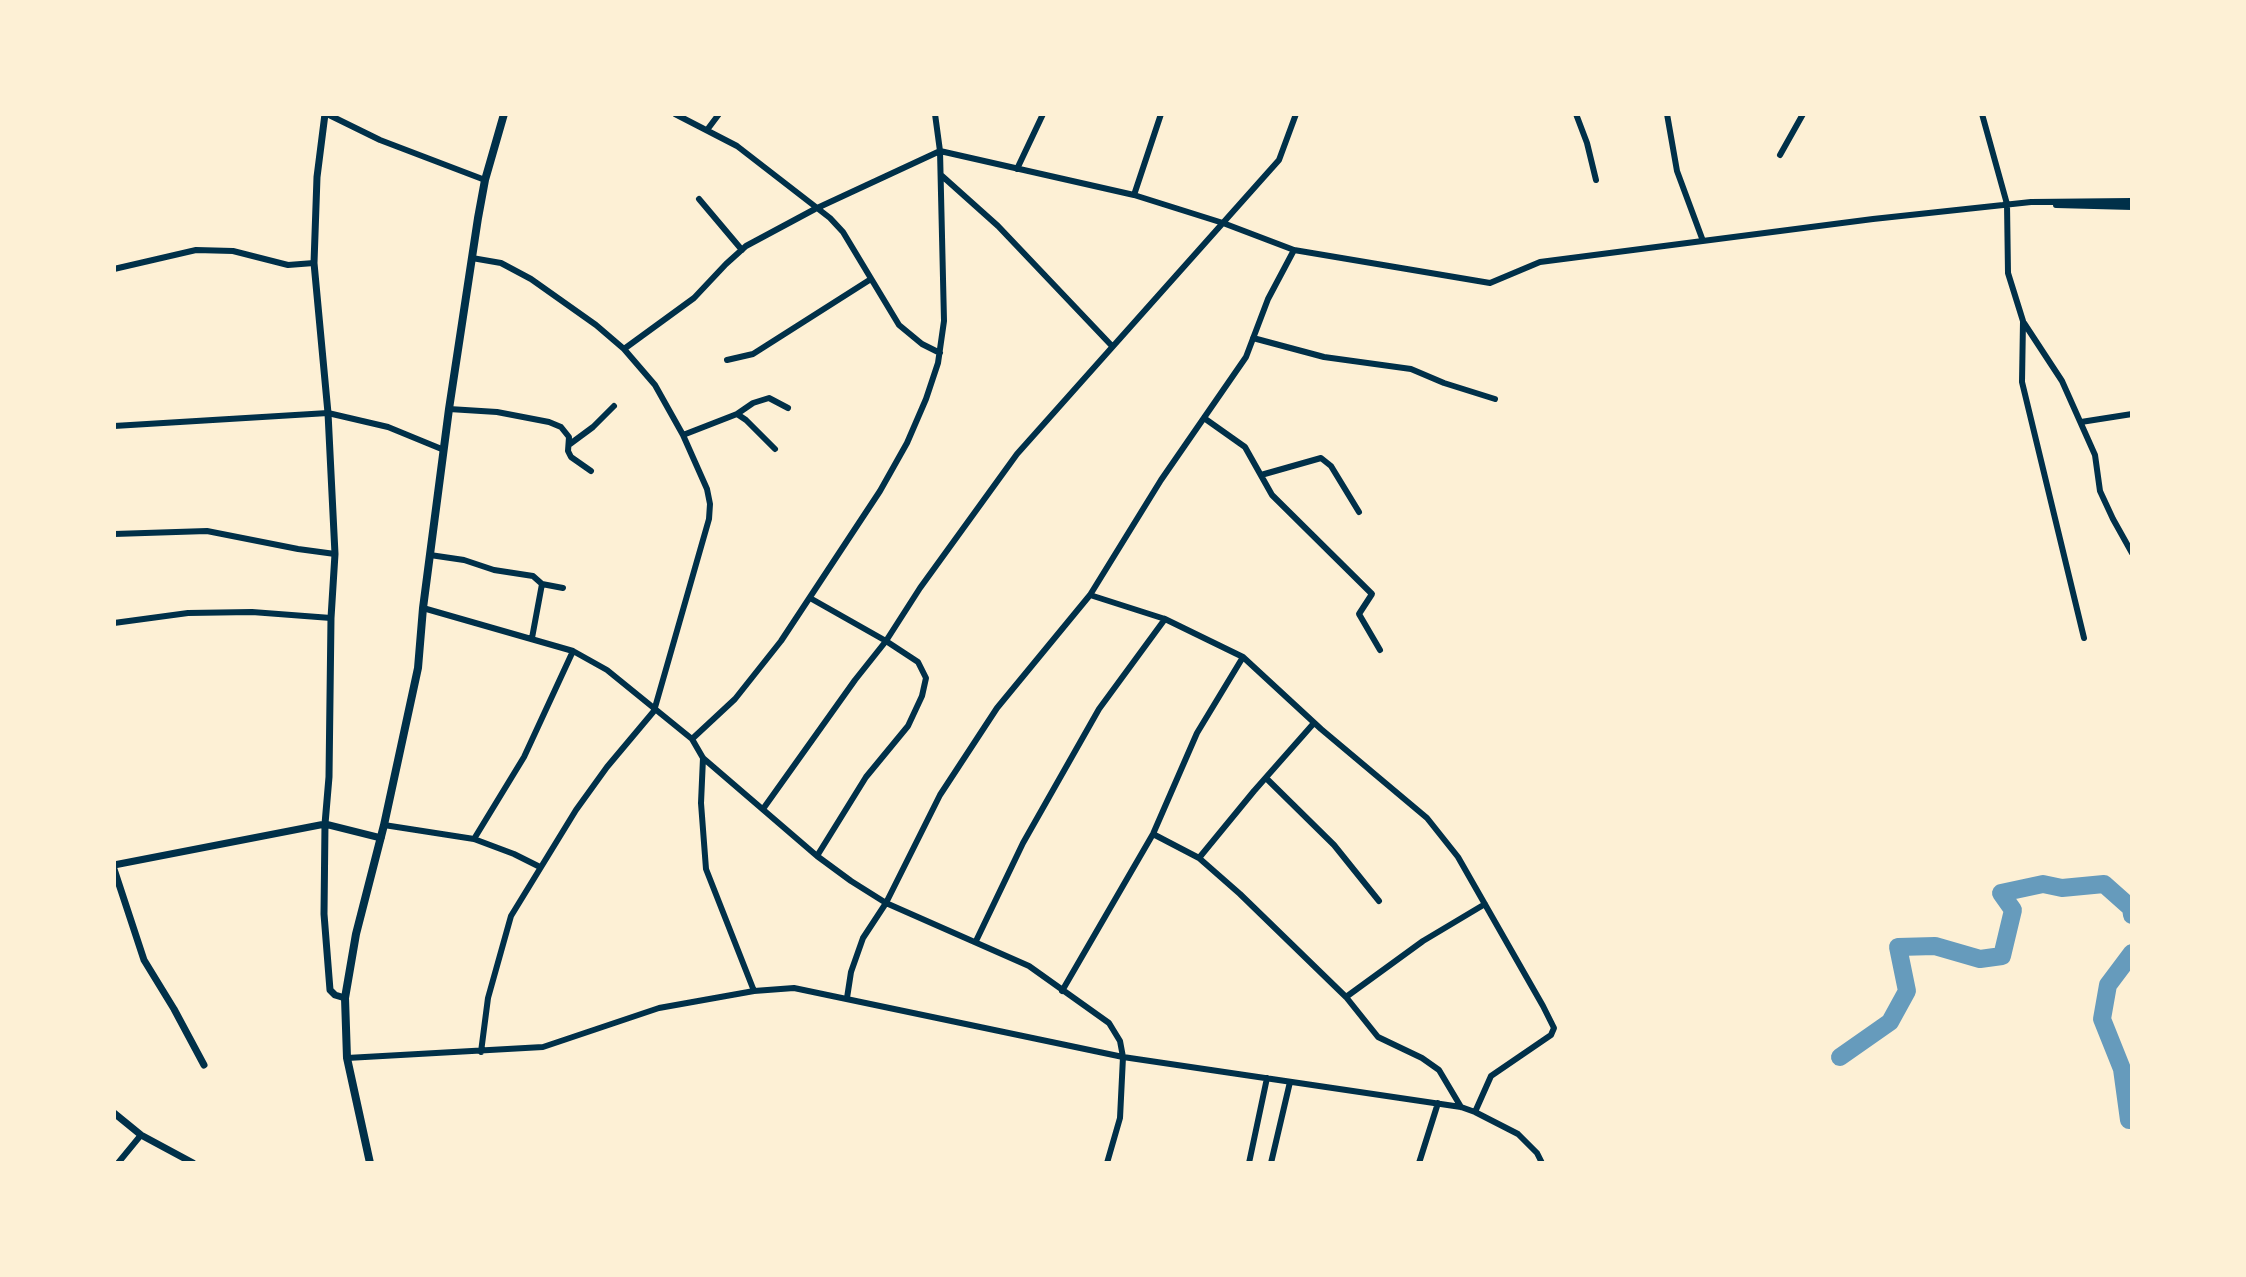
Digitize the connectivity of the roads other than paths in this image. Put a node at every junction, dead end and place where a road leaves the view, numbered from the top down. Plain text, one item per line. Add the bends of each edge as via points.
1 (326, 114) edge
2 (504, 114) edge
3 (675, 114) edge
4 (719, 114) edge
5 (935, 114) edge
6 (1043, 114) edge
7 (1161, 114) edge
8 (1296, 114) edge
9 (1576, 114) edge
10 (1667, 114) edge
11 (1803, 114) edge
12 (1982, 114) edge
13 (1988, 114) edge
14 (1984, 124) junction
15 (707, 130) junction
16 (940, 151) junction
17 (1780, 155) dead end
18 (1017, 169) junction
19 (941, 175) junction
20 (485, 180) junction
21 (1596, 180) dead end
22 (1134, 195) junction
23 (699, 199) dead end
24 (2132, 201) edge
25 (2007, 204) junction
26 (2132, 207) edge
27 (815, 208) junction
28 (1223, 223) junction
29 (1702, 241) junction
30 (742, 250) junction
31 (1294, 250) junction
32 (472, 258) junction
33 (314, 263) junction
34 (114, 269) edge
35 (871, 279) junction
36 (2023, 321) junction
37 (1253, 338) junction
38 (1112, 346) junction
39 (624, 349) junction
40 (939, 353) junction
41 (727, 360) dead end
42 (1495, 399) dead end
43 (614, 406) dead end
44 (788, 408) dead end
45 (449, 410) junction
46 (328, 412) junction
47 (737, 414) junction
48 (2132, 414) edge
49 (1204, 418) junction
50 (2081, 422) junction
51 (114, 426) edge
52 (683, 435) junction
53 (570, 444) junction
54 (775, 449) dead end
55 (444, 450) junction
56 (591, 471) dead end
57 (1261, 475) junction
58 (1359, 512) dead end
59 (114, 534) edge
60 (2132, 553) edge
61 (335, 554) junction
62 (430, 555) junction
63 (542, 584) junction
64 (563, 588) dead end
65 (1090, 595) junction
66 (810, 598) junction
67 (423, 608) junction
68 (331, 618) junction
69 (1165, 619) junction
70 (114, 623) edge
71 (532, 638) junction
72 (2084, 638) dead end
73 (886, 641) junction
74 (1380, 650) dead end
75 (573, 651) junction
76 (1243, 657) junction
77 (654, 711) junction
78 (1314, 723) junction
79 (692, 740) junction
80 (703, 758) junction
81 (1266, 778) junction
82 (763, 809) junction
83 (325, 824) junction
84 (384, 825) junction
85 (1153, 834) junction
86 (381, 838) junction
87 (474, 839) junction
88 (818, 856) junction
89 (1199, 858) junction
90 (114, 867) edge
91 (540, 867) junction
92 (1379, 901) dead end
93 (886, 903) junction
94 (1485, 904) junction
95 (976, 941) junction
96 (754, 991) junction
97 (1062, 991) junction
98 (1346, 997) junction
99 (345, 998) junction
100 (847, 998) junction
101 (481, 1052) junction
102 (1123, 1057) junction
103 (347, 1058) junction
104 (204, 1065) dead end
105 (1267, 1078) junction
106 (1290, 1082) junction
107 (1438, 1103) junction
108 (1461, 1107) junction
109 (1475, 1112) junction
110 (114, 1113) edge
111 (141, 1135) junction
112 (118, 1163) edge
113 (193, 1163) edge
114 (370, 1163) edge
115 (1107, 1163) edge
116 (1249, 1163) edge
117 (1271, 1163) edge
118 (1419, 1163) edge
119 (1542, 1163) edge

1 - 20 street via 380,140
1 - 33 street via 317,177
2 - 20 main road
3 - 15 street
4 - 15 street
5 - 16 street
6 - 18 street
7 - 22 street
8 - 28 street via 1279,160
9 - 21 street
10 - 29 street via 1677,171
11 - 17 street
12 - 14 street
13 - 14 street
14 - 25 street
15 - 27 street via 737,146
16 - 18 street
16 - 19 street
16 - 27 street
18 - 22 street
19 - 38 street via 998,226
19 - 40 street via 944,321
20 - 32 main road
22 - 28 street
23 - 30 street
24 - 25 street
25 - 26 street
25 - 29 street
25 - 36 street via 2008,273
27 - 30 street
27 - 35 street via 843,231
28 - 31 street
28 - 38 street
29 - 31 street via 1540,262 1490,283
30 - 39 street via 694,298
31 - 37 street
32 - 39 street via 501,263 531,279
32 - 45 main road
33 - 34 street via 288,265 233,251 195,250
33 - 46 street
35 - 40 street via 899,325
35 - 41 street via 753,354
36 - 50 street via 2062,381
36 - 72 street via 2022,382
37 - 42 street via 1324,357 1411,369
37 - 49 street via 1246,357
38 - 73 street via 1017,454
39 - 52 street via 655,385
40 - 66 street via 926,399 907,443
43 - 53 street
44 - 47 street via 769,398
45 - 53 street via 497,412 549,422 561,427
45 - 55 main road
46 - 51 street
46 - 55 street via 388,428
46 - 61 street
47 - 52 street
47 - 54 street
48 - 50 street
49 - 57 street via 1245,447
49 - 65 street
50 - 60 street via 2095,455 2100,491
52 - 77 street via 707,489 709,519
53 - 56 street via 571,457
55 - 62 main road
57 - 58 street via 1321,458 1331,466
57 - 74 street via 1272,495 1372,594 1359,614
59 - 61 street via 207,531
61 - 68 street
62 - 63 street via 533,576
62 - 67 main road
63 - 64 street
63 - 71 street
65 - 69 street
65 - 93 street via 997,708 940,795
66 - 73 street
66 - 79 street via 735,699
67 - 71 street
67 - 84 main road via 418,668
68 - 70 street via 200,613
68 - 83 street
69 - 76 street
69 - 95 street via 1100,709 1023,843
71 - 75 street
73 - 82 street
73 - 88 street via 918,662 926,678 922,696 908,726 866,777
75 - 77 street via 607,670
75 - 87 street via 524,757
76 - 78 street
76 - 85 street via 1197,733
77 - 79 street
77 - 91 street via 607,767
78 - 81 street
78 - 94 street via 1428,818 1458,857
79 - 80 street
80 - 82 street
80 - 96 street via 701,803 706,869
81 - 89 street
81 - 92 street via 1334,845
82 - 88 street
83 - 86 street
83 - 90 street
83 - 99 street via 324,914 330,990
84 - 86 main road
84 - 87 street
85 - 89 street
85 - 97 street
86 - 99 main road via 356,934
87 - 91 street
88 - 93 street
89 - 98 street
90 - 104 street via 144,960
91 - 101 street via 506,928 488,998
93 - 95 street
93 - 100 street via 863,938
94 - 98 street via 1423,941
94 - 109 street via 1554,1028 1551,1035 1491,1076
95 - 97 street via 1029,966
96 - 100 street via 794,988
96 - 101 street via 659,1008 543,1047
97 - 102 street via 1108,1023 1120,1041
98 - 108 street via 1378,1037 1439,1070
99 - 103 main road
100 - 102 street
101 - 103 street
102 - 105 street
102 - 115 street via 1120,1118
103 - 114 main road
105 - 106 street
105 - 116 street
106 - 107 street
106 - 117 street
107 - 108 street
107 - 118 street
108 - 109 street
109 - 119 street via 1518,1134
110 - 111 street
111 - 112 street
111 - 113 street

